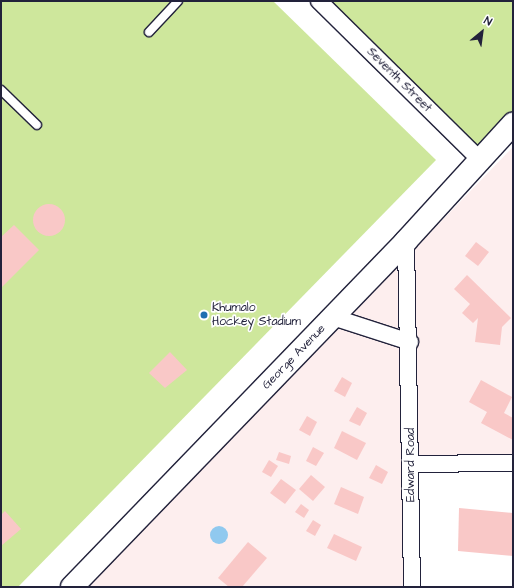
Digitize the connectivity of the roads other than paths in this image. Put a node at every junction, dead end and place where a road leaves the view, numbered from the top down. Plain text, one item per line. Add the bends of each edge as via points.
1 (178, 1) edge
2 (319, 1) edge
3 (149, 32) dead end
4 (1, 90) edge
5 (513, 124) edge
6 (37, 125) dead end
7 (479, 159) junction
8 (406, 241) junction
9 (333, 316) junction
10 (410, 342) junction
11 (513, 463) edge
12 (410, 464) junction
13 (72, 587) edge
14 (412, 587) edge

1 - 3 lane
2 - 7 street, Seventh Street
4 - 6 lane
5 - 7 main road, George Avenue
7 - 8 main road, George Avenue
8 - 9 main road, George Avenue
8 - 10 street, Edward Road
9 - 10 street
9 - 13 main road, George Avenue
10 - 12 street, Edward Road
11 - 12 street
12 - 14 street, Edward Road

